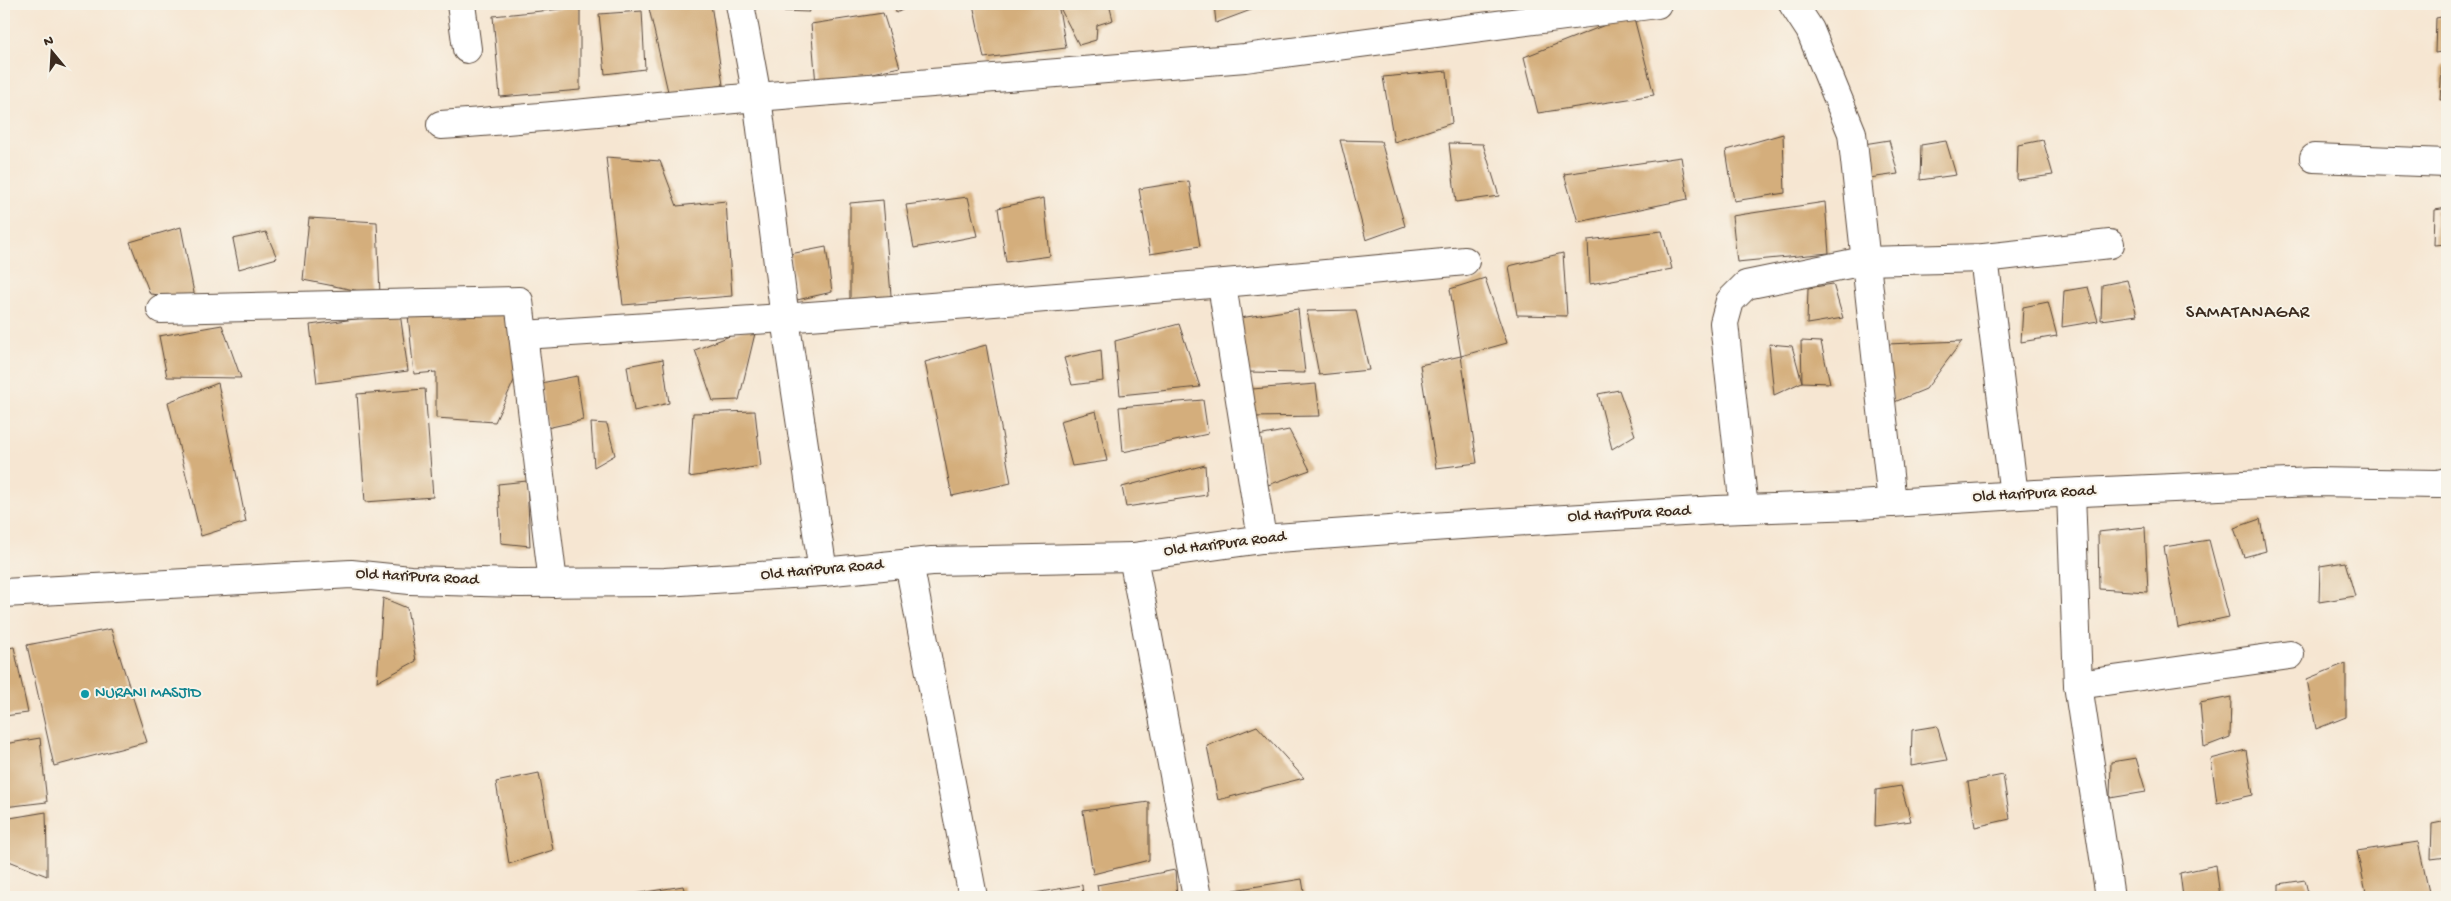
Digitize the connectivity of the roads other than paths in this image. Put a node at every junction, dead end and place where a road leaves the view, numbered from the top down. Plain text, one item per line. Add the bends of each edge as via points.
1 (461, 4) edge
2 (740, 4) edge
3 (1657, 4) edge
4 (1793, 4) edge
5 (467, 49) dead end
6 (757, 97) junction
7 (441, 125) dead end
8 (2314, 158) dead end
9 (2447, 163) edge
10 (2110, 244) dead end
11 (1984, 258) junction
12 (1465, 261) dead end
13 (1864, 261) junction
14 (1222, 285) junction
15 (161, 309) dead end
16 (786, 319) junction
17 (523, 335) junction
18 (2447, 482) edge
19 (2070, 492) junction
20 (2014, 496) junction
21 (1892, 503) junction
22 (1744, 509) junction
23 (1262, 539) junction
24 (1133, 556) junction
25 (909, 563) junction
26 (823, 572) junction
27 (553, 583) junction
28 (4, 593) edge
29 (2290, 655) dead end
30 (2078, 685) junction
31 (973, 897) edge
32 (1197, 897) edge
33 (2110, 897) edge

1 - 5 street
2 - 6 street
3 - 6 street via 1245,58
4 - 13 street via 1810,30 1852,133
6 - 7 street
6 - 16 street
8 - 9 street
10 - 11 street
11 - 13 street
11 - 20 street
12 - 14 street
13 - 21 street
13 - 22 street via 1746,285 1730,301 1724,323
14 - 16 street
14 - 23 street
15 - 17 street via 519,301
16 - 17 street
16 - 26 street
17 - 27 street
18 - 19 street, Old HariPura Road via 2312,482
19 - 20 street, Old HariPura Road
19 - 30 street
20 - 21 street, Old HariPura Road
21 - 22 street, Old HariPura Road
22 - 23 street, Old HariPura Road via 1461,524
23 - 24 street, Old HariPura Road
24 - 25 street, Old HariPura Road
24 - 32 street
25 - 26 street, Old HariPura Road
25 - 31 street
26 - 27 street, Old HariPura Road via 665,582
27 - 28 street, Old HariPura Road via 410,580 351,574
29 - 30 street
30 - 33 street

